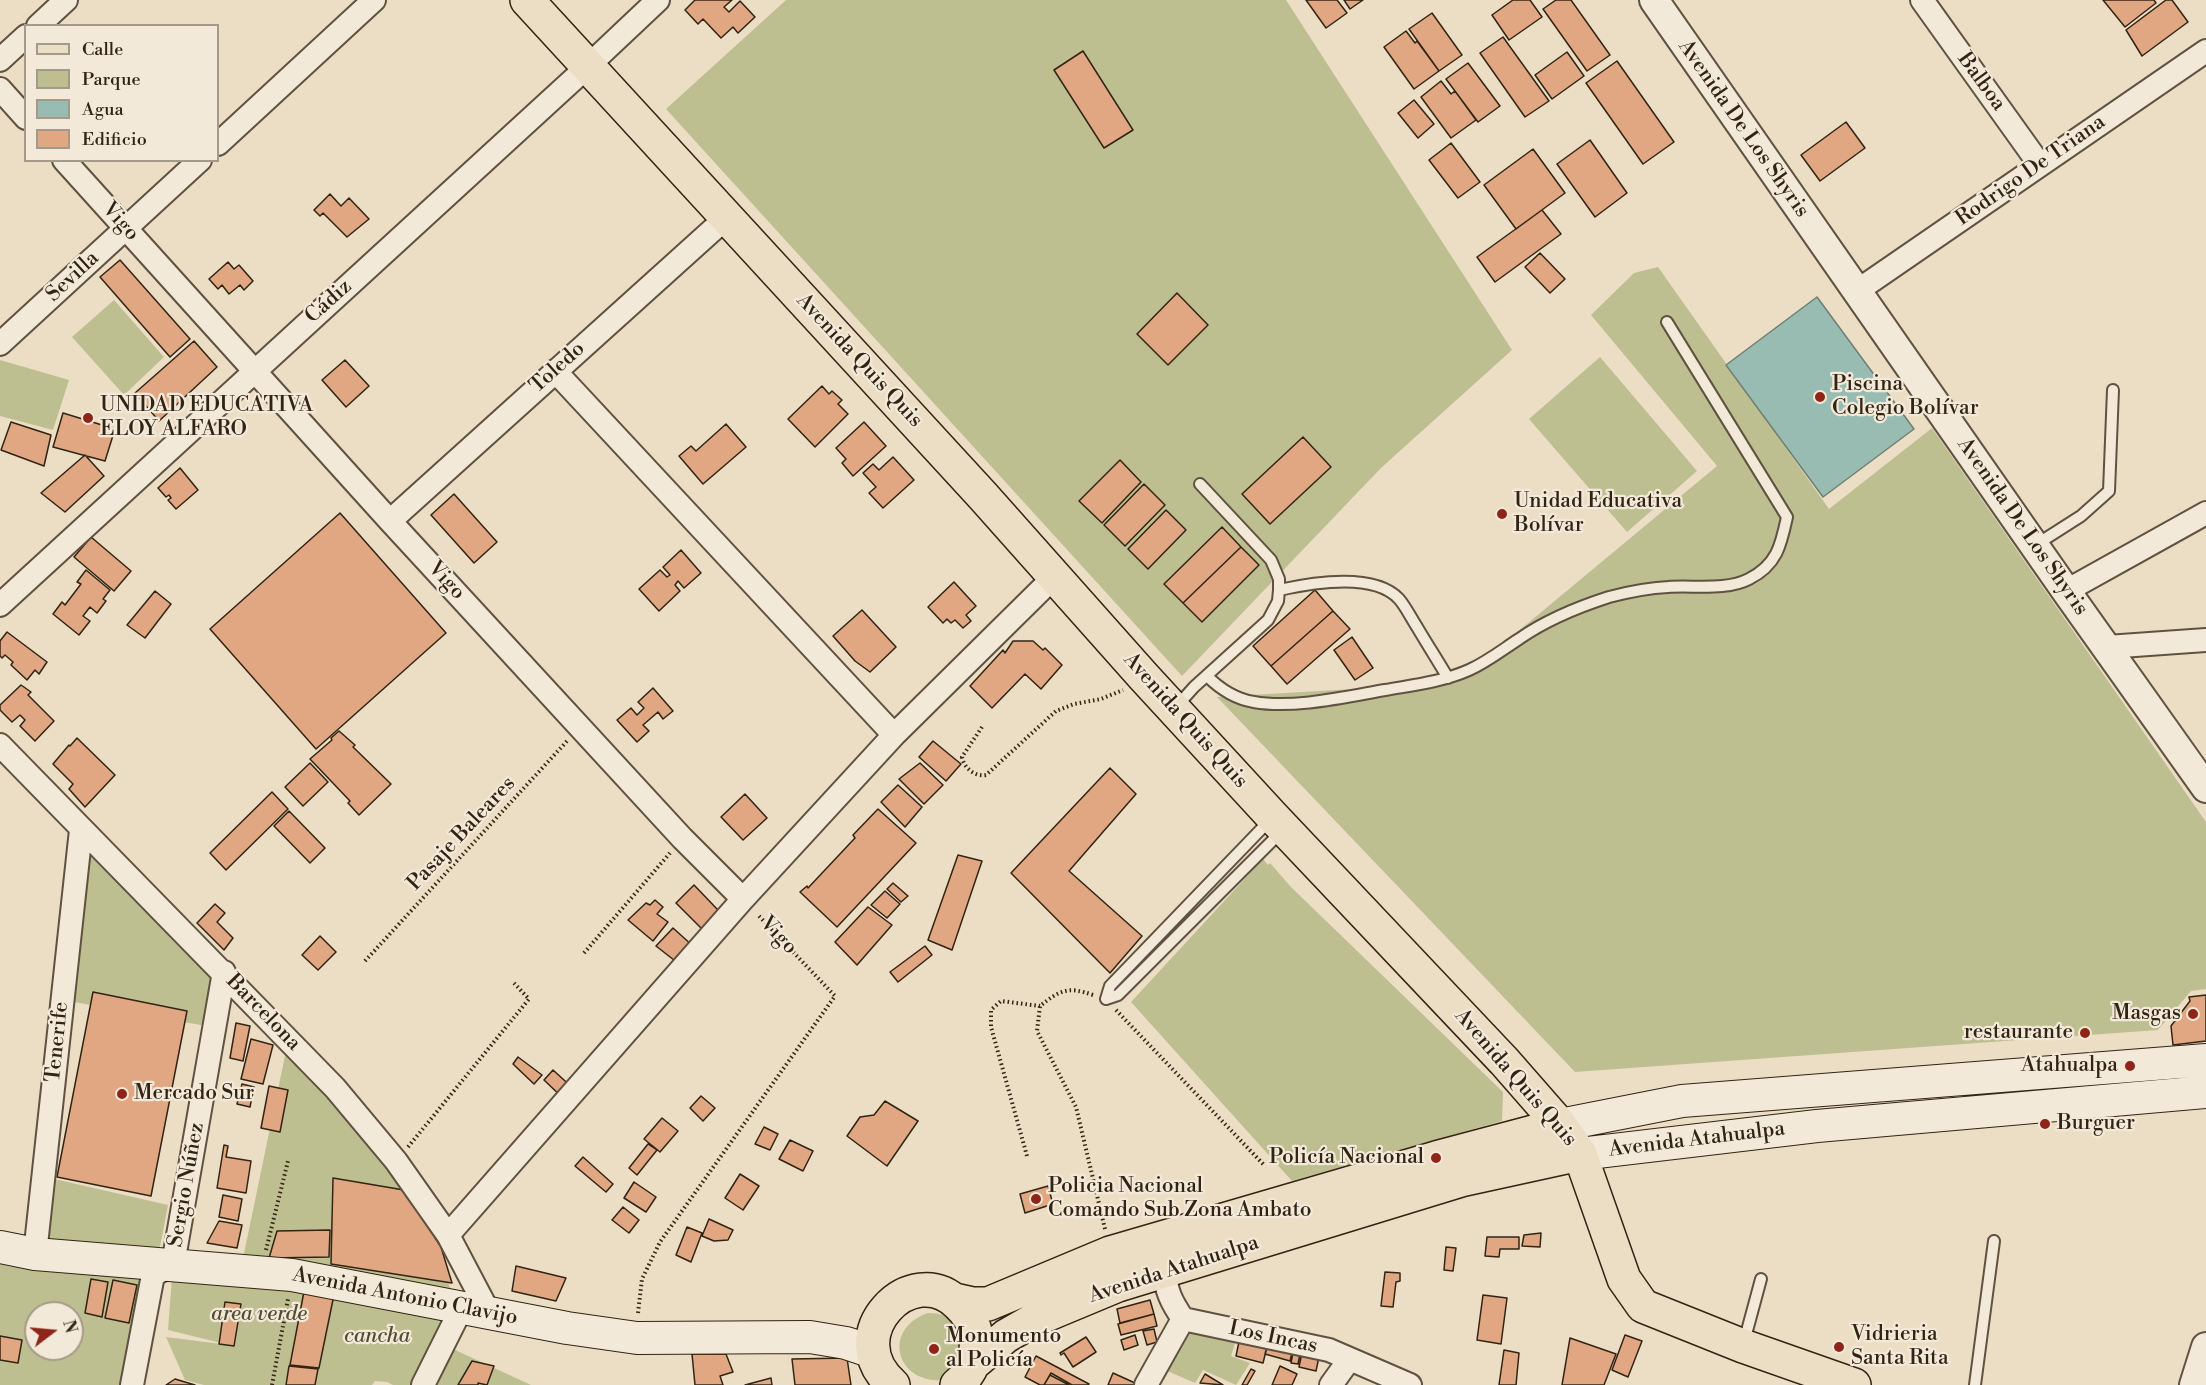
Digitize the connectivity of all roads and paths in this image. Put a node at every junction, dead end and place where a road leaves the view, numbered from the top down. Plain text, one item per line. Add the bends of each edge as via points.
1 (66, 0) edge
2 (374, 0) edge
3 (527, 0) edge
4 (658, 0) edge
5 (1654, 0) edge
6 (1922, 0) edge
7 (40, 24) edge
8 (24, 38) edge
9 (2206, 51) edge
10 (0, 60) edge
11 (587, 68) junction
12 (0, 89) edge
13 (24, 116) edge
14 (219, 143) edge
15 (66, 162) edge
16 (198, 162) edge
17 (2040, 165) junction
18 (727, 216) junction
19 (126, 228) junction
20 (1857, 291) junction
21 (1667, 322) dead end
22 (0, 344) edge
23 (254, 370) junction
24 (555, 371) junction
25 (2113, 390) dead end
26 (1200, 484) dead end
27 (2206, 513) edge
28 (390, 521) junction
29 (2034, 546) junction
30 (1055, 576) junction
31 (1279, 590) junction
32 (2066, 591) junction
33 (0, 605) edge
34 (2206, 639) edge
35 (2107, 647) junction
36 (1207, 676) junction
37 (1144, 677) junction
38 (1448, 678) junction
39 (1174, 710) junction
40 (982, 726) dead end
41 (580, 727) junction
42 (894, 735) junction
43 (0, 745) edge
44 (2206, 788) edge
45 (1278, 823) junction
46 (81, 830) junction
47 (682, 838) junction
48 (743, 899) junction
49 (584, 953) dead end
50 (365, 961) dead end
51 (224, 972) junction
52 (512, 981) dead end
53 (1106, 999) junction
54 (1040, 1006) junction
55 (2206, 1060) edge
56 (2206, 1092) edge
57 (1560, 1125) junction
58 (1580, 1154) junction
59 (1027, 1156) dead end
60 (288, 1161) dead end
61 (396, 1161) junction
62 (1265, 1166) dead end
63 (448, 1235) junction
64 (1994, 1240) dead end
65 (0, 1247) edge
66 (1110, 1253) junction
67 (35, 1254) junction
68 (173, 1264) junction
69 (1165, 1270) junction
70 (260, 1271) junction
71 (292, 1275) junction
72 (1761, 1279) dead end
73 (955, 1300) junction
74 (475, 1309) junction
75 (879, 1317) junction
76 (1184, 1319) junction
77 (810, 1337) junction
78 (637, 1338) junction
79 (1743, 1346) junction
80 (2206, 1347) edge
81 (1349, 1360) junction
82 (877, 1373) edge
83 (971, 1376) edge
84 (132, 1385) edge
85 (272, 1385) edge
86 (423, 1385) edge
87 (1146, 1385) edge
88 (1332, 1385) edge
89 (1410, 1385) edge
90 (1854, 1385) edge
91 (1975, 1385) edge
92 (2194, 1385) edge

1 - 7 street
2 - 14 street
3 - 11 main road, Avenida Quis Quis
4 - 11 street, Cádiz
5 - 20 street, Avenida De Los Shyris
6 - 17 street, Balboa
8 - 10 street
9 - 17 street, Rodrigo De Triana
11 - 18 main road, Avenida Quis Quis
11 - 23 street, Cádiz
12 - 13 street
15 - 19 street, Vigo
16 - 19 street, Sevilla
17 - 20 street, Rodrigo De Triana
18 - 24 street, Toledo
18 - 30 main road, Avenida Quis Quis
19 - 22 street, Sevilla
19 - 23 street, Vigo
20 - 29 street, Avenida De Los Shyris
21 - 38 lane via 1787,517 1780,550 1759,573 1735,585 1656,588 1584,606 1540,626 1484,663
23 - 28 street, Vigo
23 - 33 street, Cádiz
24 - 28 street, Toledo
24 - 42 street
25 - 29 lane via 2109,491 2080,516
26 - 31 lane via 1271,560
27 - 32 street
28 - 41 street, Vigo
29 - 32 street, Avenida De Los Shyris
30 - 37 main road, Avenida Quis Quis
30 - 42 street
31 - 36 lane via 1268,620
31 - 38 lane via 1312,582 1342,581 1391,592
32 - 35 street, Avenida De Los Shyris
34 - 35 street
35 - 44 street, Avenida De Los Shyris
36 - 38 lane via 1231,694 1268,703 1316,702
36 - 39 lane
37 - 39 main road, Avenida Quis Quis
37 - 40 path via 1101,699 1056,711 986,775 977,776 965,766 962,757
39 - 45 main road, Avenida Quis Quis
41 - 47 street, Vigo
41 - 50 path, Pasaje Baleares
42 - 48 street
43 - 46 street, Barcelona
45 - 53 lane via 1110,986
45 - 53 lane via 1118,996
45 - 57 main road, Avenida Quis Quis
46 - 51 street, Barcelona
46 - 67 street, Tenerife
47 - 48 street, Vigo
47 - 49 path
48 - 63 street
48 - 78 path, Vigo via 835,996 660,1242 642,1279
51 - 61 street, Barcelona via 335,1088
51 - 68 street, Sergio Núñez
52 - 61 path via 529,999
53 - 54 path via 1076,989 1056,993
53 - 62 path
54 - 59 path via 1001,1001 991,1010 991,1027
54 - 66 path via 1037,1031 1076,1107
55 - 57 main road, Avenida Atahualpa via 1682,1101
56 - 58 main road, Avenida Atahualpa via 1817,1126
57 - 58 main road, Avenida Quis Quis
57 - 66 main road
58 - 69 main road, Avenida Atahualpa via 1461,1180
58 - 79 main road, Avenida Quis Quis via 1624,1279 1643,1306
60 - 70 path
61 - 63 street, Barcelona
63 - 74 street, Barcelona
64 - 91 lane
65 - 67 main road, Avenida Antonio Clavijo
66 - 73 main road via 988,1304
67 - 68 main road, Avenida Antonio Clavijo
68 - 70 main road, Avenida Antonio Clavijo
68 - 84 street, Sergio Núñez via 153,1275
69 - 76 street via 1169,1298
69 - 83 main road, Avenida Atahualpa via 1034,1320 1006,1336
70 - 71 main road, Avenida Antonio Clavijo
71 - 74 main road, Avenida Antonio Clavijo
71 - 85 path
72 - 79 lane
73 - 75 main road via 939,1293 905,1294
73 - 83 main road via 975,1328 977,1346
74 - 78 main road, Avenida Antonio Clavijo
74 - 86 street
75 - 77 main road, Avenida Antonio Clavijo
75 - 82 main road via 873,1333
76 - 81 street, Los Incas via 1329,1350
76 - 87 street
77 - 78 main road, Avenida Antonio Clavijo
77 - 82 main road, Avenida Antonio Clavijo via 846,1343
79 - 90 main road, Avenida Quis Quis
80 - 92 street
81 - 88 street
81 - 89 street, Los Incas

